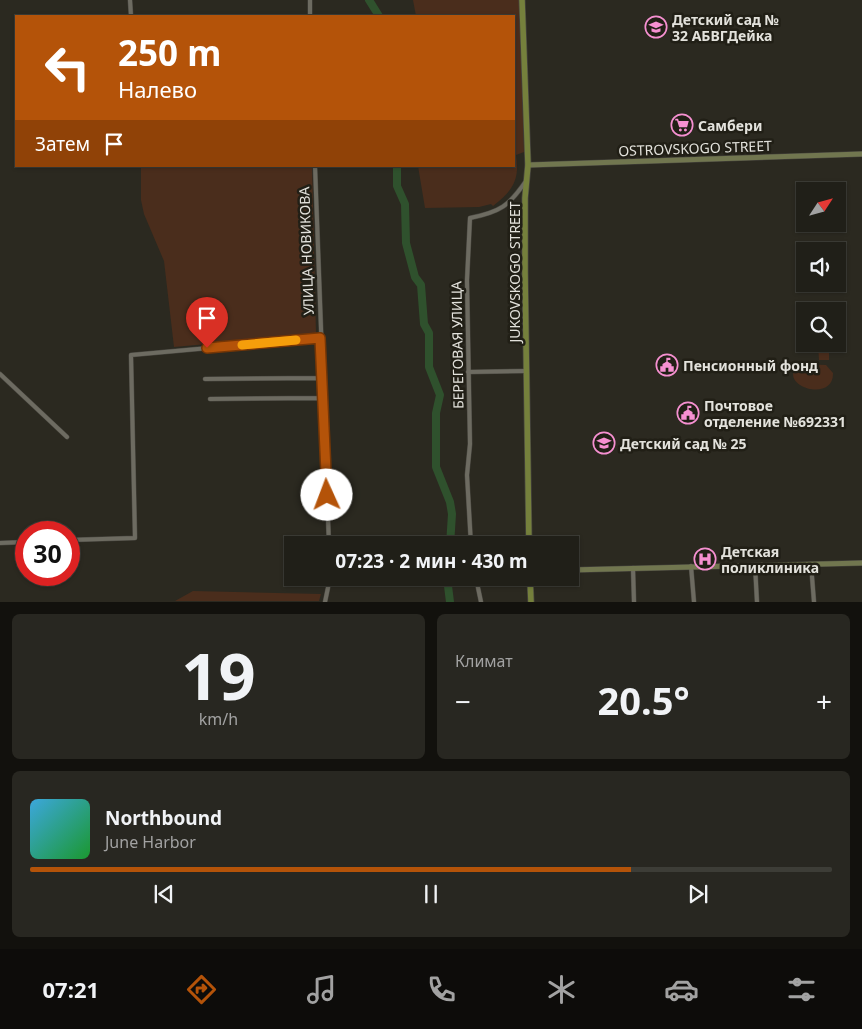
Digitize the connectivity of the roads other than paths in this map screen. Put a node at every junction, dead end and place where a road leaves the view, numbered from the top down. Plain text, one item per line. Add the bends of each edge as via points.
1 (130, 0) edge
2 (310, 0) edge
3 (522, 0) edge
4 (131, 15) edge
5 (310, 15) edge
6 (862, 154) edge
7 (528, 165) junction
8 (315, 167) edge
9 (528, 179) junction
10 (320, 338) junction
11 (527, 371) junction
12 (468, 372) junction
13 (0, 374) edge
14 (322, 378) junction
15 (205, 379) dead end
16 (323, 398) junction
17 (210, 399) dead end
18 (67, 437) dead end
19 (329, 536) edge
20 (470, 536) edge
21 (529, 536) edge
22 (80, 540) edge
23 (15, 542) edge
24 (0, 543) edge
25 (862, 563) edge
26 (812, 564) junction
27 (691, 566) junction
28 (755, 566) junction
29 (633, 568) junction
30 (579, 570) edge
31 (328, 586) edge
32 (478, 586) edge
33 (530, 586) edge
34 (531, 601) edge
35 (325, 602) edge
36 (481, 602) edge
37 (634, 602) edge
38 (694, 602) edge
39 (758, 602) edge
40 (814, 602) edge

1 - 4 street
2 - 5 street
3 - 7 main road, JUKOVSKOGO STREET
6 - 7 main road, OSTROVSKOGO STREET
7 - 9 main road, JUKOVSKOGO STREET
8 - 10 street, УЛИЦА НОВИКОВА
9 - 11 main road, JUKOVSKOGO STREET via 525,198
9 - 12 street, БЕРЕГОВАЯ УЛИЦА via 504,207 470,218 466,280
10 - 14 street, УЛИЦА НОВИКОВА
10 - 22 street via 131,355 135,538
11 - 12 street
11 - 21 main road, JUKOVSKOGO STREET
12 - 20 street, БЕРЕГОВАЯ УЛИЦА via 470,444 467,476
13 - 18 street
14 - 15 street
14 - 16 street, УЛИЦА НОВИКОВА
16 - 17 street
16 - 19 street, УЛИЦА НОВИКОВА
23 - 24 street
25 - 26 main road
26 - 28 main road
26 - 40 street
27 - 28 main road
27 - 29 main road
27 - 38 street
28 - 39 street
29 - 30 main road
29 - 37 street
31 - 35 street
32 - 36 street
33 - 34 main road

